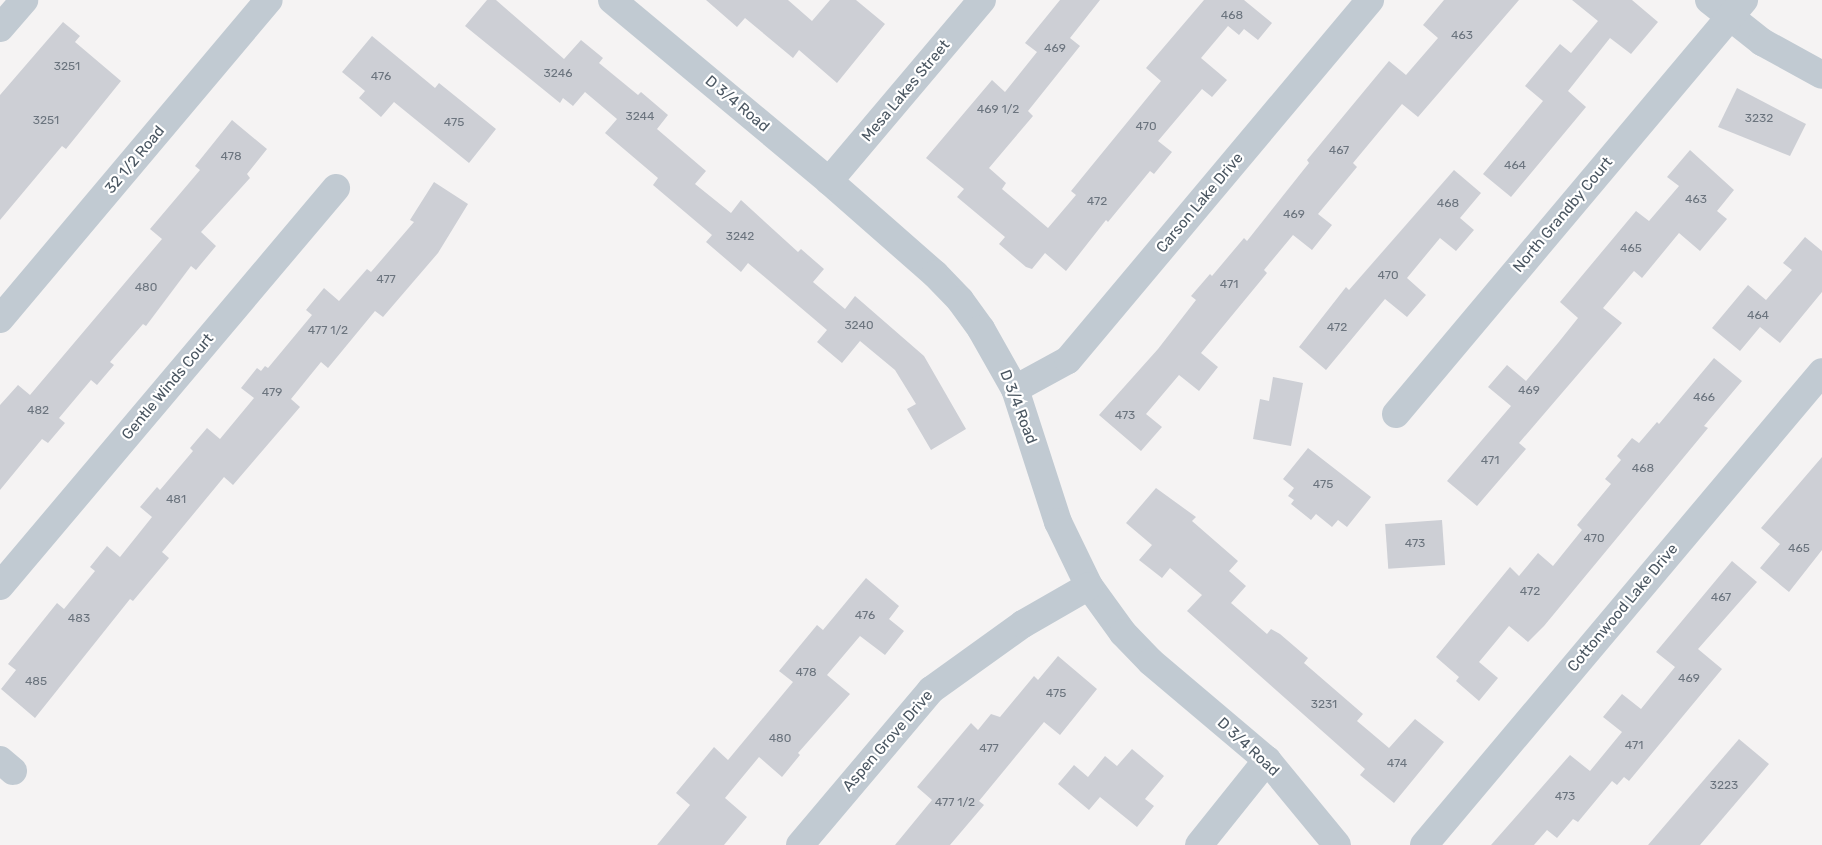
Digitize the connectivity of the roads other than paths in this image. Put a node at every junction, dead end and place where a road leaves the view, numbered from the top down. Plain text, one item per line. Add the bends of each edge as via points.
1 (24, 0) edge
2 (269, 0) edge
3 (612, 0) edge
4 (982, 0) edge
5 (1370, 0) edge
6 (1727, 6) edge
7 (0, 28) edge
8 (1822, 75) edge
9 (829, 181) junction
10 (336, 188) dead end
11 (0, 319) edge
12 (1822, 372) edge
13 (1015, 389) junction
14 (1396, 414) dead end
15 (0, 586) edge
16 (1089, 586) junction
17 (1267, 760) junction
18 (800, 845) edge
19 (1199, 845) edge
20 (1337, 845) edge
21 (1424, 845) edge

1 - 7 street
2 - 11 street, 32 1/2 Road
3 - 9 street, D 3/4 Road
4 - 9 street, Mesa Lakes Street
5 - 13 street, Carson Lake Drive via 1068,360
6 - 8 street via 1762,42
6 - 14 street, North Grandby Court
9 - 13 street, D 3/4 Road via 960,300 986,336
10 - 15 street, Gentle Winds Court
12 - 21 street, Cottonwood Lake Drive
13 - 16 street, D 3/4 Road via 1058,522
16 - 17 street, D 3/4 Road via 1123,634 1150,662
16 - 18 street, Aspen Grove Drive via 1024,624 931,690
17 - 19 street
17 - 20 street, D 3/4 Road

